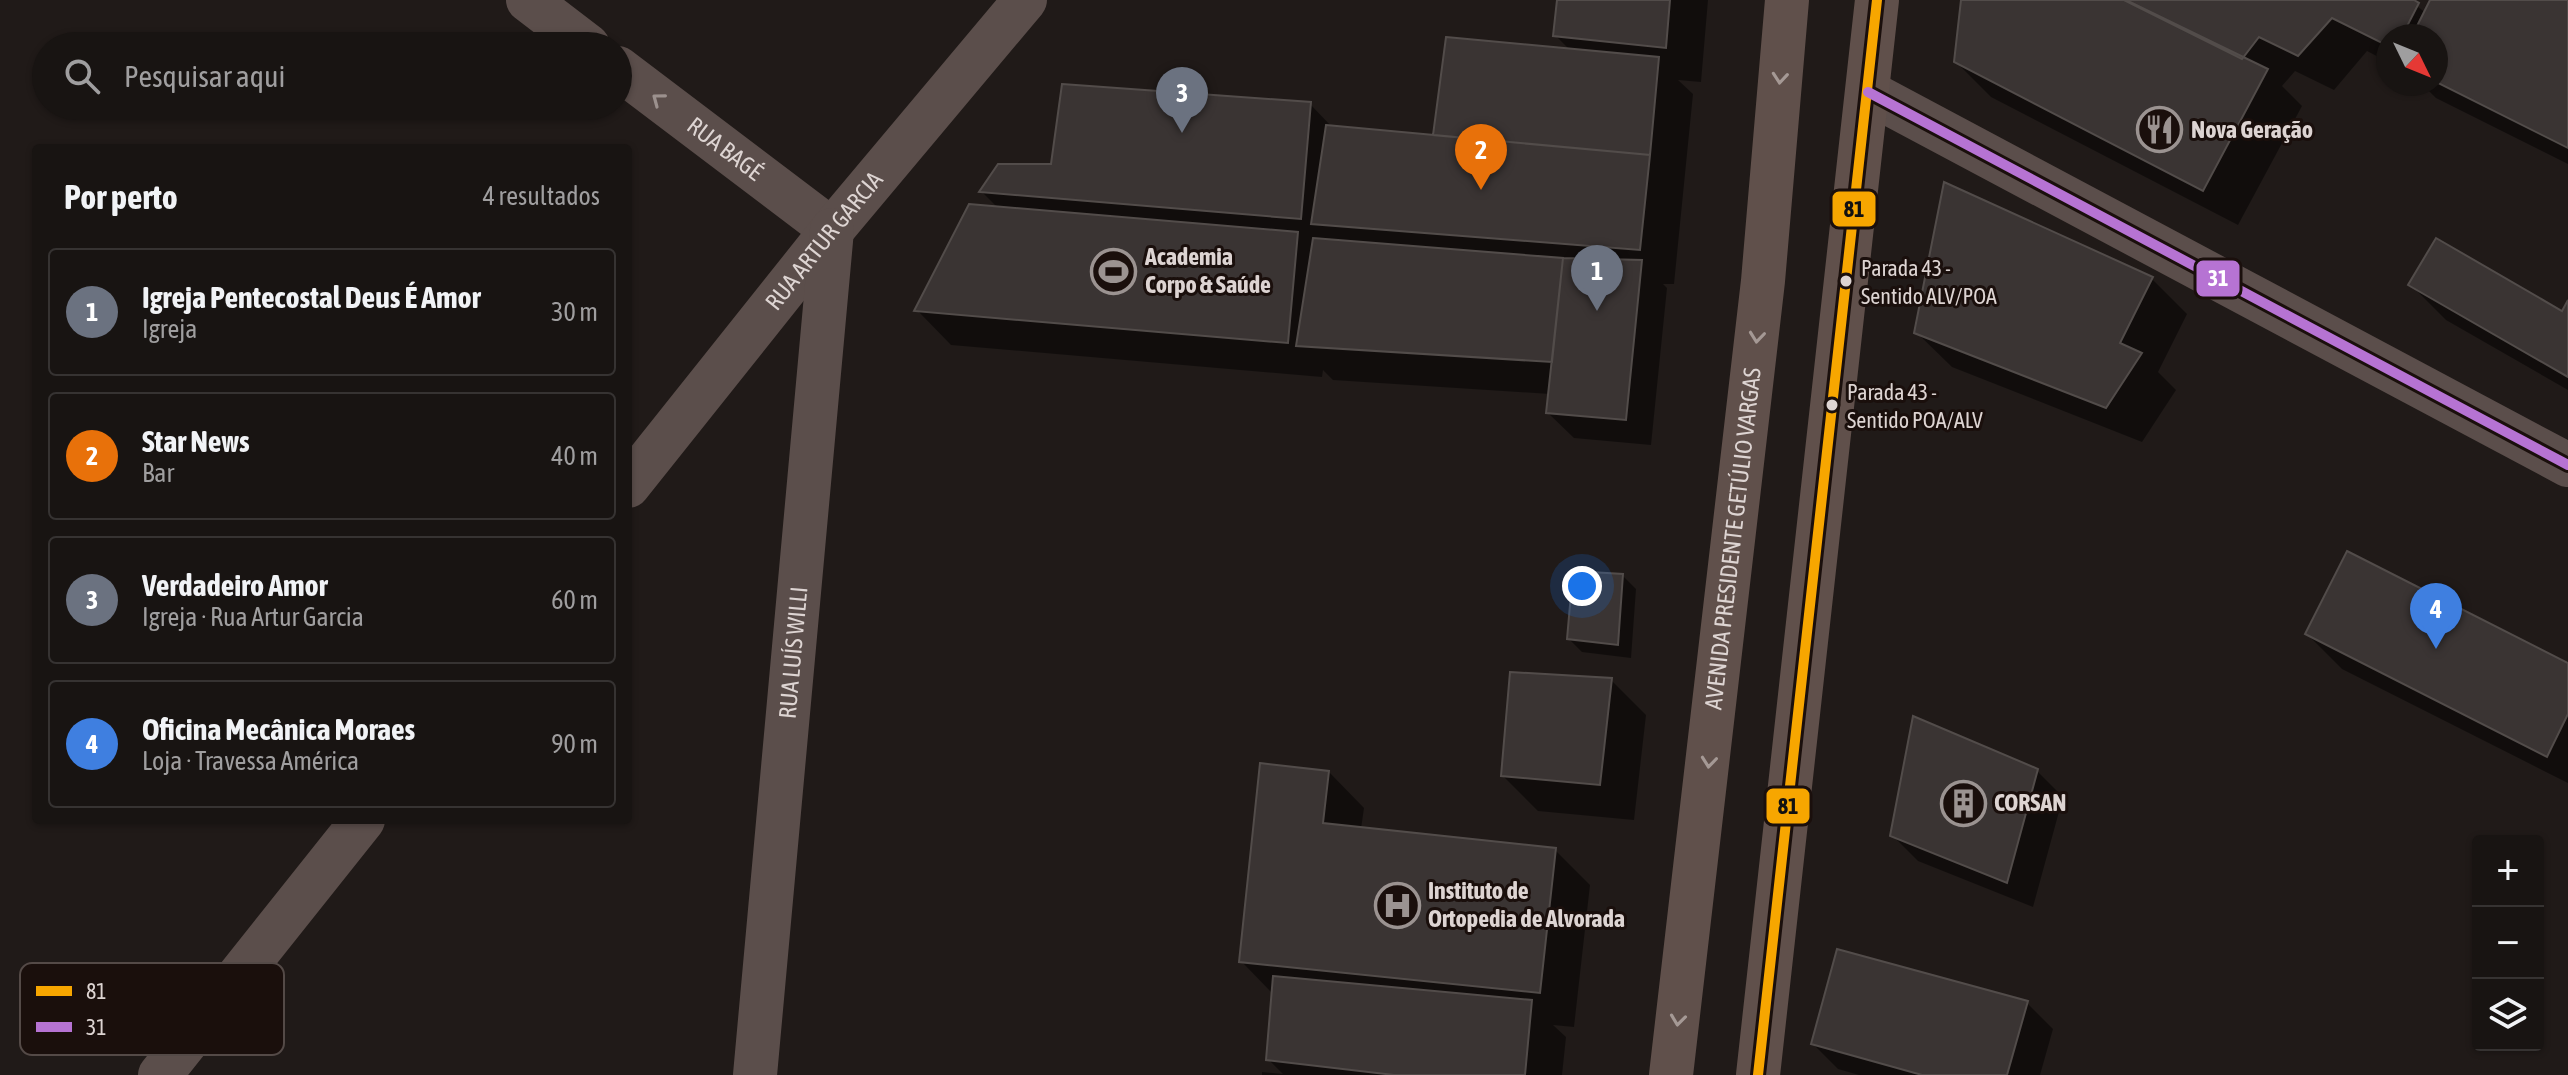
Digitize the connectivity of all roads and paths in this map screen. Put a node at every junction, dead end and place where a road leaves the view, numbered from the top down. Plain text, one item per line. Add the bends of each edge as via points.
1 (528, 0) edge
2 (1025, 0) edge
3 (1787, 0) edge
4 (1877, 0) edge
5 (570, 32) edge
6 (632, 79) edge
7 (1868, 92) junction
8 (832, 230) junction
9 (2568, 465) edge
10 (632, 481) edge
11 (360, 824) edge
12 (249, 963) edge
13 (176, 1055) edge
14 (160, 1075) edge
15 (755, 1075) edge
16 (1671, 1075) edge
17 (1758, 1075) edge

1 - 5 street
2 - 8 street, RUA ARTUR GARCIA
3 -> 16 main road, AVENIDA PRESIDENTE GETÚLIO VARGAS via 1762,296
4 - 7 main road
8 -> 6 street, RUA BAGÉ
7 - 9 street
7 - 17 main road
8 - 10 street, RUA ARTUR GARCIA
8 - 15 street, RUA LUÍS WILLI
11 - 12 street
13 - 14 street

